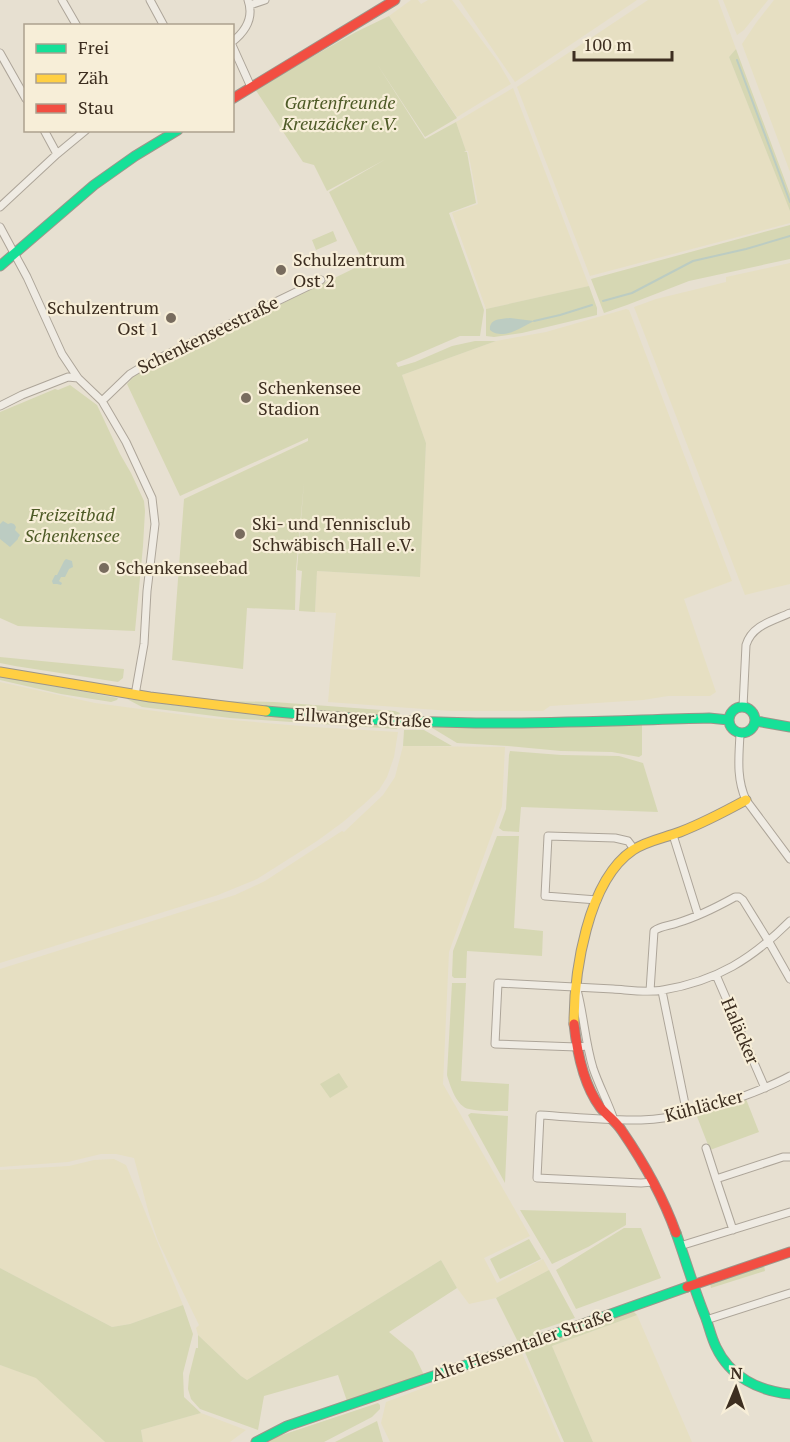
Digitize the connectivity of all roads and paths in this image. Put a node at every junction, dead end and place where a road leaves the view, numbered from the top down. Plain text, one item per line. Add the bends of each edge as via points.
1 (62, 0) edge
2 (150, 0) edge
3 (265, 0) edge
4 (395, 0) edge
5 (249, 3) edge
6 (76, 24) edge
7 (163, 24) edge
8 (234, 42) edge
9 (234, 49) edge
10 (0, 53) edge
11 (251, 87) junction
12 (24, 95) edge
13 (234, 98) edge
14 (45, 132) edge
15 (84, 132) edge
16 (175, 132) edge
17 (57, 154) junction
18 (0, 207) edge
19 (0, 227) edge
20 (15, 254) junction
21 (0, 266) edge
22 (321, 280) dead end
23 (78, 378) junction
24 (102, 401) junction
25 (0, 406) edge
26 (790, 613) edge
27 (0, 672) edge
28 (135, 695) junction
29 (743, 707) junction
30 (729, 720) junction
31 (756, 721) junction
32 (790, 727) edge
33 (740, 734) junction
34 (746, 800) junction
35 (673, 835) junction
36 (634, 849) junction
37 (790, 859) edge
38 (597, 900) junction
39 (698, 915) junction
40 (790, 921) edge
41 (770, 942) junction
42 (716, 975) junction
43 (790, 979) edge
44 (576, 987) junction
45 (650, 991) junction
46 (662, 991) junction
47 (582, 1046) junction
48 (790, 1076) edge
49 (765, 1088) junction
50 (687, 1114) junction
51 (614, 1120) junction
52 (706, 1148) dead end
53 (790, 1157) edge
54 (716, 1179) junction
55 (653, 1182) junction
56 (790, 1212) edge
57 (734, 1230) junction
58 (680, 1246) junction
59 (790, 1252) edge
60 (693, 1285) junction
61 (790, 1293) edge
62 (706, 1320) junction
63 (790, 1394) edge
64 (256, 1442) edge

1 - 6 street
2 - 7 street
3 - 5 street
4 - 11 street
5 - 8 street via 249,23
9 - 11 street
10 - 12 street
11 - 13 street
14 - 17 street
15 - 17 street
16 - 20 street via 94,185
17 - 18 street
19 - 20 street
20 - 21 street
20 - 23 street
22 - 24 street, Schenkenseestraße via 137,370
23 - 24 street
23 - 25 street via 68,377
24 - 28 street via 126,442 154,507 144,644
26 - 29 street via 757,628 748,637
27 - 28 street, Ellwanger Straße
28 - 30 street, Ellwanger Straße via 284,714 400,722
29 - 30 street via 732,712
29 - 31 street via 754,713
30 - 33 street via 733,730
31 - 32 street
31 - 33 street via 752,729
33 - 34 street via 739,777
34 - 35 street
34 - 37 street
35 - 36 street
35 - 39 street
36 - 38 street via 613,871
36 - 38 street via 628,841 615,838 548,836 545,896
38 - 44 street via 579,958
39 - 41 street via 739,897
39 - 45 street via 654,931
40 - 41 street
41 - 42 street
41 - 43 street
42 - 46 street
42 - 49 street, Haläcker
44 - 45 street
44 - 47 street via 573,1020
44 - 47 street via 498,983 495,1044
45 - 46 street
46 - 50 street
47 - 51 street via 584,1070 598,1104
48 - 49 street, Kühläcker
49 - 50 street, Kühläcker
50 - 51 street, Kühläcker
51 - 55 street
51 - 55 street, Kühläcker via 540,1115 537,1178
52 - 54 street
53 - 54 street
54 - 57 street
55 - 58 street
56 - 57 street
57 - 58 street
58 - 60 street
59 - 60 street, Alte Hessentaler Straße
60 - 62 street
60 - 64 street, Alte Hessentaler Straße via 287,1426
61 - 62 street
62 - 63 street via 722,1358 736,1374 768,1391

